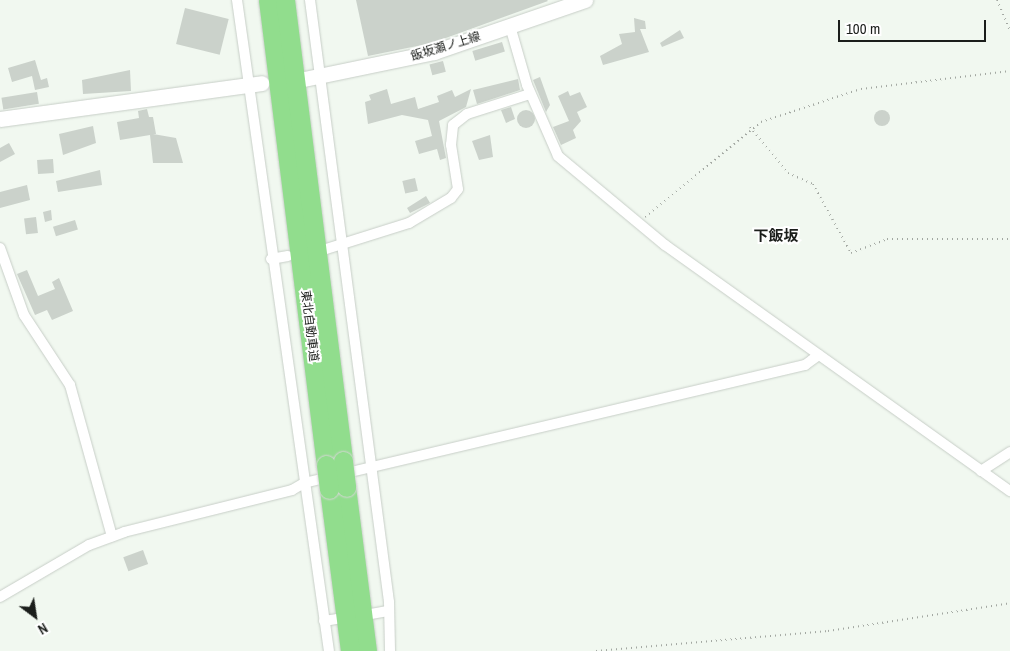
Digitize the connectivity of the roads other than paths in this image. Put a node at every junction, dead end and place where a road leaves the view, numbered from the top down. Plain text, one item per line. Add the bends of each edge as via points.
1 (237, 0) edge
2 (268, 0) edge
3 (285, 0) edge
4 (310, 0) edge
5 (577, 1) edge
6 (510, 26) junction
7 (311, 78) junction
8 (262, 82) dead end
9 (246, 84) junction
10 (530, 94) junction
11 (0, 119) edge
12 (341, 244) junction
13 (0, 248) edge
14 (323, 250) dead end
15 (288, 256) dead end
16 (271, 260) junction
17 (819, 356) junction
18 (1010, 452) edge
19 (334, 463) junction
20 (369, 471) junction
21 (981, 471) junction
22 (304, 483) junction
23 (338, 488) junction
24 (1010, 491) edge
25 (112, 536) junction
26 (0, 597) edge
27 (388, 611) junction
28 (371, 614) dead end
29 (336, 619) dead end
30 (324, 621) junction
31 (329, 651) edge
32 (350, 651) edge
33 (367, 651) edge
34 (390, 651) edge

1 - 9 street
2 - 19 highway, 東北自動車道
3 - 19 highway, 東北自動車道
4 - 7 street
5 - 6 main road, 飯坂瀬ノ上線
6 - 7 main road, 飯坂瀬ノ上線 via 409,59
6 - 10 street
7 - 12 street
8 - 9 main road
9 - 11 main road
9 - 16 street
10 - 12 street via 467,114 453,125 451,145 458,189 451,198 409,223
10 - 17 street via 558,156 638,224
12 - 14 street
12 - 20 street
13 - 25 street via 24,316 70,385
15 - 16 street
16 - 22 street
17 - 20 street via 805,365
17 - 21 street
18 - 21 street
19 - 23 highway, 東北自動車道, bridge
20 - 22 street
20 - 27 street
21 - 24 street
22 - 25 street via 292,490
22 - 30 street
23 - 32 highway, 東北自動車道
23 - 33 highway, 東北自動車道
25 - 26 street
27 - 28 street
27 - 34 street
29 - 30 street
30 - 31 street

